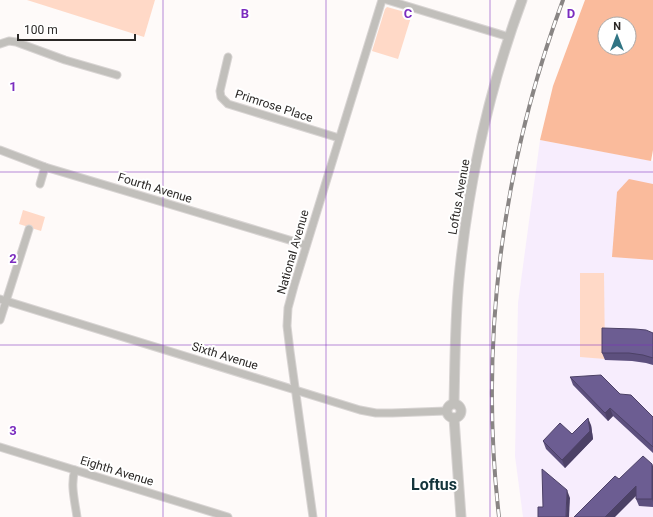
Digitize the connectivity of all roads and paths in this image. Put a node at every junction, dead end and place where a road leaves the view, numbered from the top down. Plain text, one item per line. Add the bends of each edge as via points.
1 (382, 0) edge
2 (387, 0) edge
3 (522, 0) edge
4 (509, 37) junction
5 (0, 44) edge
6 (228, 57) dead end
7 (117, 75) dead end
8 (339, 138) junction
9 (0, 150) edge
10 (45, 167) junction
11 (40, 184) dead end
12 (29, 229) dead end
13 (306, 245) junction
14 (3, 300) edge
15 (0, 320) edge
16 (295, 390) junction
17 (454, 403) junction
18 (446, 411) junction
19 (454, 418) junction
20 (0, 447) edge
21 (75, 470) junction
22 (78, 517) edge
23 (228, 517) edge
24 (314, 517) edge
25 (461, 517) edge

1 - 8 street, National Avenue
2 - 4 street
3 - 4 street, Loftus Avenue
4 - 17 street, Loftus Avenue via 487,115 468,215 459,279
5 - 7 street via 16,42
6 - 8 street, Primrose Place via 220,91 221,97 228,104
8 - 13 street, National Avenue
9 - 10 street, Fourth Avenue
10 - 11 street
10 - 13 street, Fourth Avenue
12 - 14 street
13 - 16 street, National Avenue via 288,308 287,326
14 - 15 street
14 - 16 street, Sixth Avenue
16 - 18 street, Sixth Avenue via 376,413
16 - 24 street, National Avenue
17 - 18 street via 449,404
17 - 19 street via 458,404 461,411 458,417
18 - 19 street via 448,416
19 - 25 street
20 - 21 street, Eighth Avenue
21 - 22 street via 73,484
21 - 23 street, Eighth Avenue

